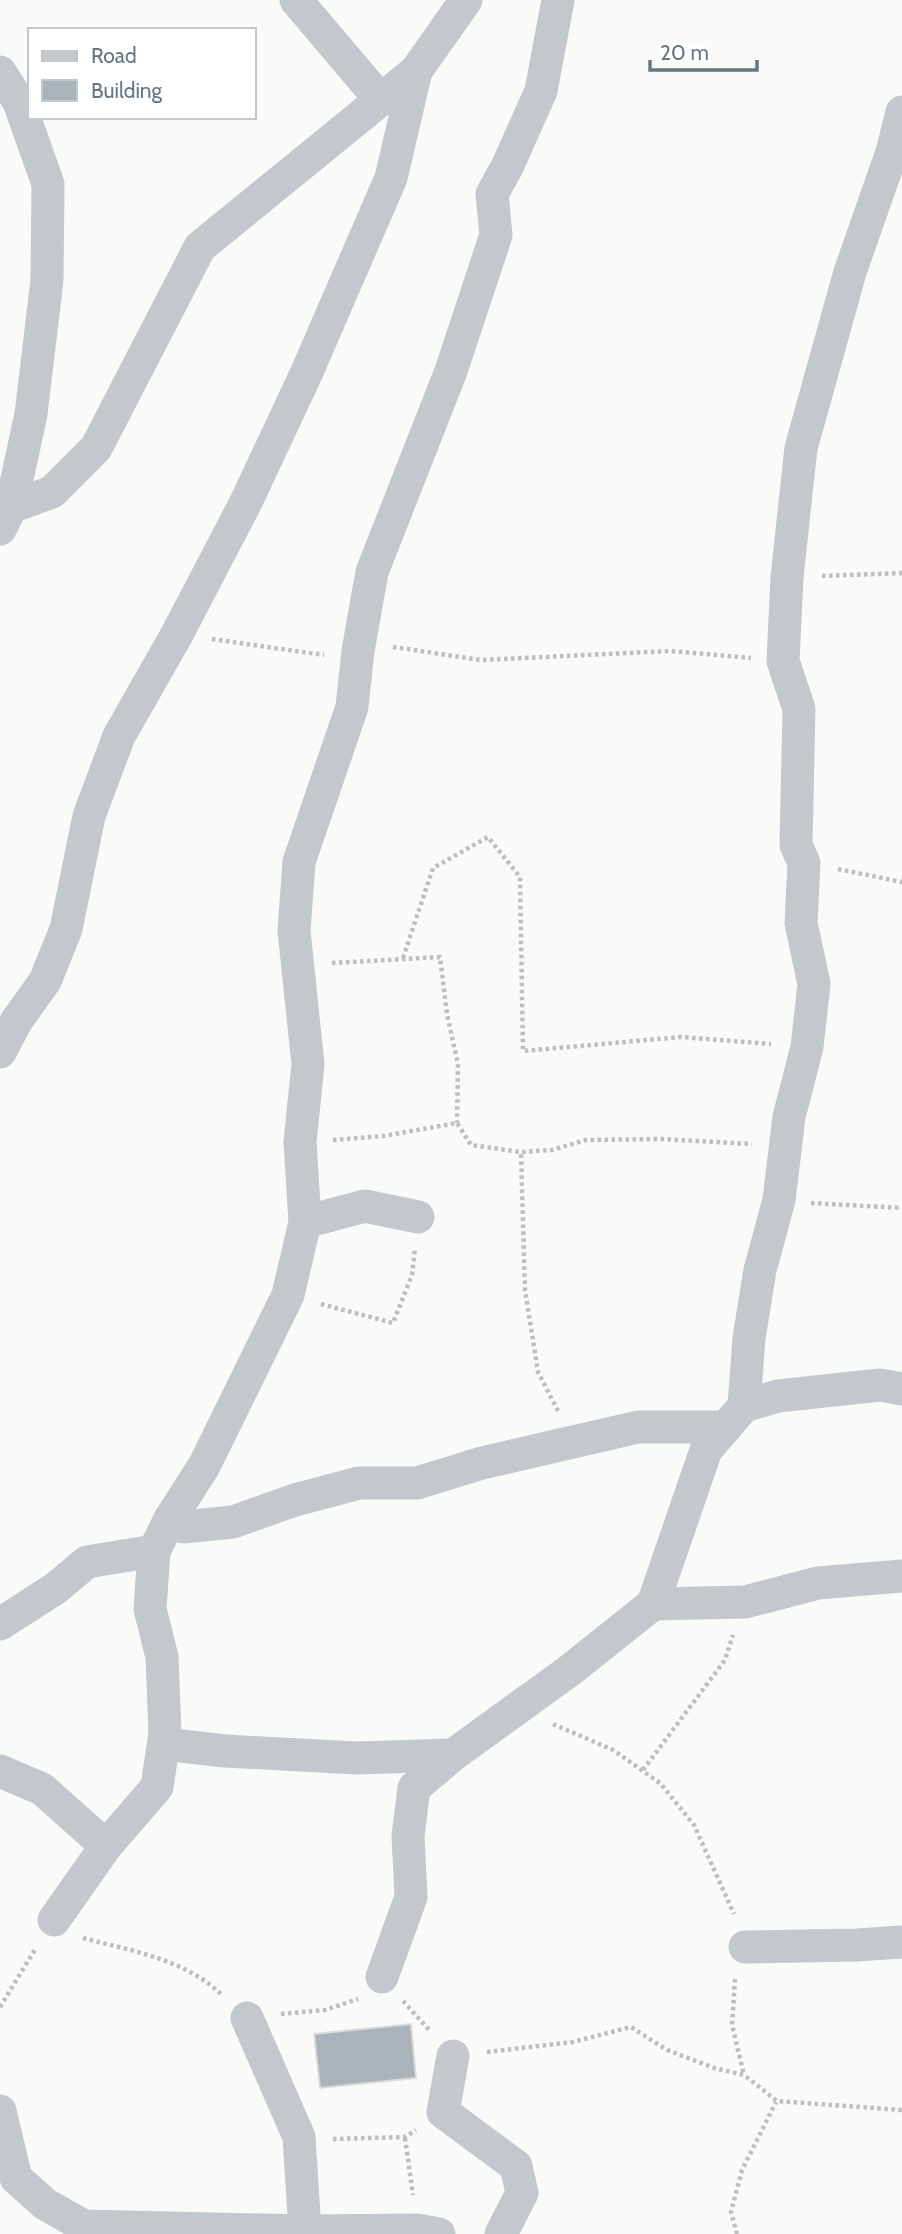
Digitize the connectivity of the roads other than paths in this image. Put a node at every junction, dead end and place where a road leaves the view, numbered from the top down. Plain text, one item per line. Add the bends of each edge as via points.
1 (296, 0) edge
2 (466, 0) edge
3 (558, 0) edge
4 (415, 71) junction
5 (0, 72) edge
6 (379, 98) junction
7 (902, 112) edge
8 (897, 153) edge
9 (4, 513) edge
10 (9, 1016) edge
11 (0, 1052) edge
12 (418, 1217) road end
13 (305, 1222) junction
14 (902, 1388) edge
15 (735, 1416) junction
16 (170, 1519) junction
17 (154, 1551) junction
18 (902, 1576) edge
19 (653, 1604) junction
20 (0, 1624) edge
21 (164, 1744) junction
22 (453, 1755) junction
23 (0, 1771) edge
24 (106, 1846) junction
25 (54, 1920) road end
26 (902, 1942) edge
27 (745, 1947) road end
28 (382, 1977) road end
29 (247, 2018) road end
30 (453, 2056) road end
31 (0, 2110) edge
32 (305, 2231) junction
33 (425, 2233) edge
34 (501, 2234) edge

1 - 6 street
2 - 4 street
3 - 13 street via 541,91 492,194 496,235 451,371 372,572 352,707 299,862 294,931 308,1064 300,1142
4 - 6 street
4 - 10 street via 391,178 246,504 118,736 89,816 66,929 45,981
5 - 9 street via 19,102 48,184 47,280 32,414
6 - 9 street via 200,247 96,448 52,492
7 - 8 street
8 - 15 street via 850,272 802,448 783,661 799,709 796,845 804,863 801,923 814,984 807,1047 789,1117 779,1200 760,1270
10 - 11 street
12 - 13 street via 365,1206
13 - 16 street via 288,1294 204,1466
14 - 15 street via 880,1385 778,1396
15 - 16 street via 638,1427 416,1483 359,1483 233,1522 183,1527
15 - 19 street via 706,1450
16 - 17 street
17 - 20 street via 87,1562
17 - 21 street via 150,1609 162,1657
18 - 19 street via 818,1583 745,1602
19 - 22 street
21 - 22 street via 356,1758
21 - 24 street via 157,1787
22 - 28 street via 414,1787 408,1836 411,1897
23 - 24 street via 42,1789
24 - 25 street
26 - 27 street
29 - 32 street via 299,2137
30 - 34 street via 443,2112 516,2166 522,2193
31 - 32 street via 16,2178 45,2204 84,2226
32 - 33 street

